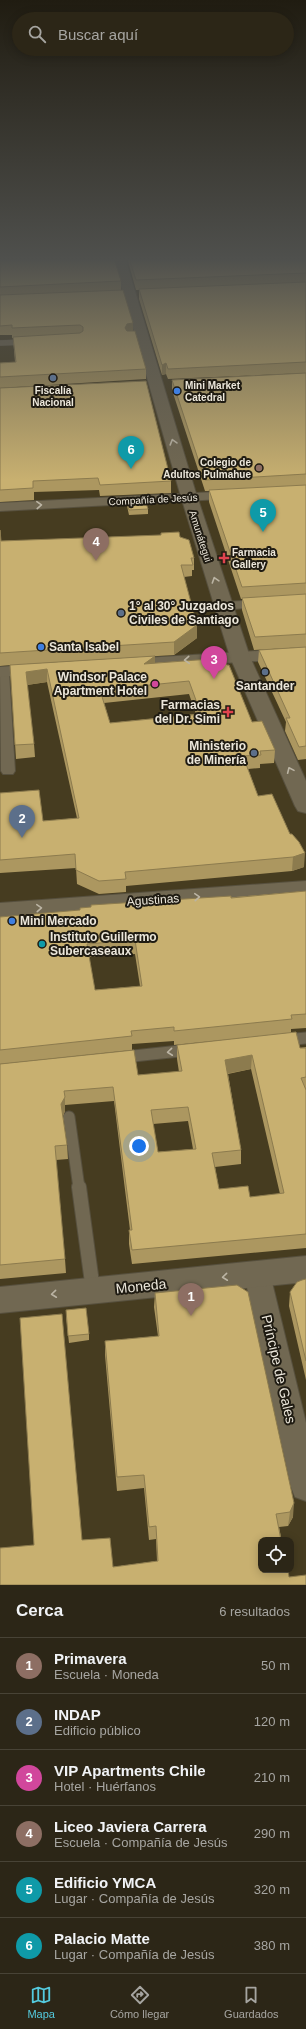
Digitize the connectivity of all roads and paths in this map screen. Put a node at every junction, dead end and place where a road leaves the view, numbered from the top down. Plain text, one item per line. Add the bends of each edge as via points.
1 (137, 332) edge
2 (29, 342) edge
3 (0, 343) edge
4 (252, 494) edge
5 (189, 497) junction
6 (0, 506) edge
7 (275, 603) edge
8 (224, 606) junction
9 (306, 653) edge
10 (240, 657) junction
11 (114, 665) edge
12 (50, 669) edge
13 (1, 672) edge
14 (8, 771) dead end
15 (306, 806) edge
16 (306, 889) edge
17 (0, 911) edge
18 (306, 1038) edge
19 (275, 1041) edge
20 (204, 1049) edge
21 (110, 1059) edge
22 (69, 1117) dead end
23 (306, 1269) edge
24 (258, 1274) junction
25 (93, 1290) junction
26 (0, 1300) edge
27 (306, 1487) edge

5 -> 1 main road, Amunátegui via 156,385
2 - 3 lane
4 - 5 street, Compañía de Jesús
6 -> 5 street, Compañía de Jesús
8 -> 5 main road, Amunátegui
7 - 8 street
8 - 10 main road, Amunátegui
9 - 10 street
10 -> 11 street
15 -> 10 main road, Amunátegui
12 - 13 street
13 - 14 street
17 -> 16 main road, Agustinas
18 - 19 lane
20 -> 21 lane
22 - 25 lane
23 - 24 main road, Moneda
24 -> 25 main road, Moneda
24 - 27 street, Príncipe de Gales
25 -> 26 main road, Moneda

